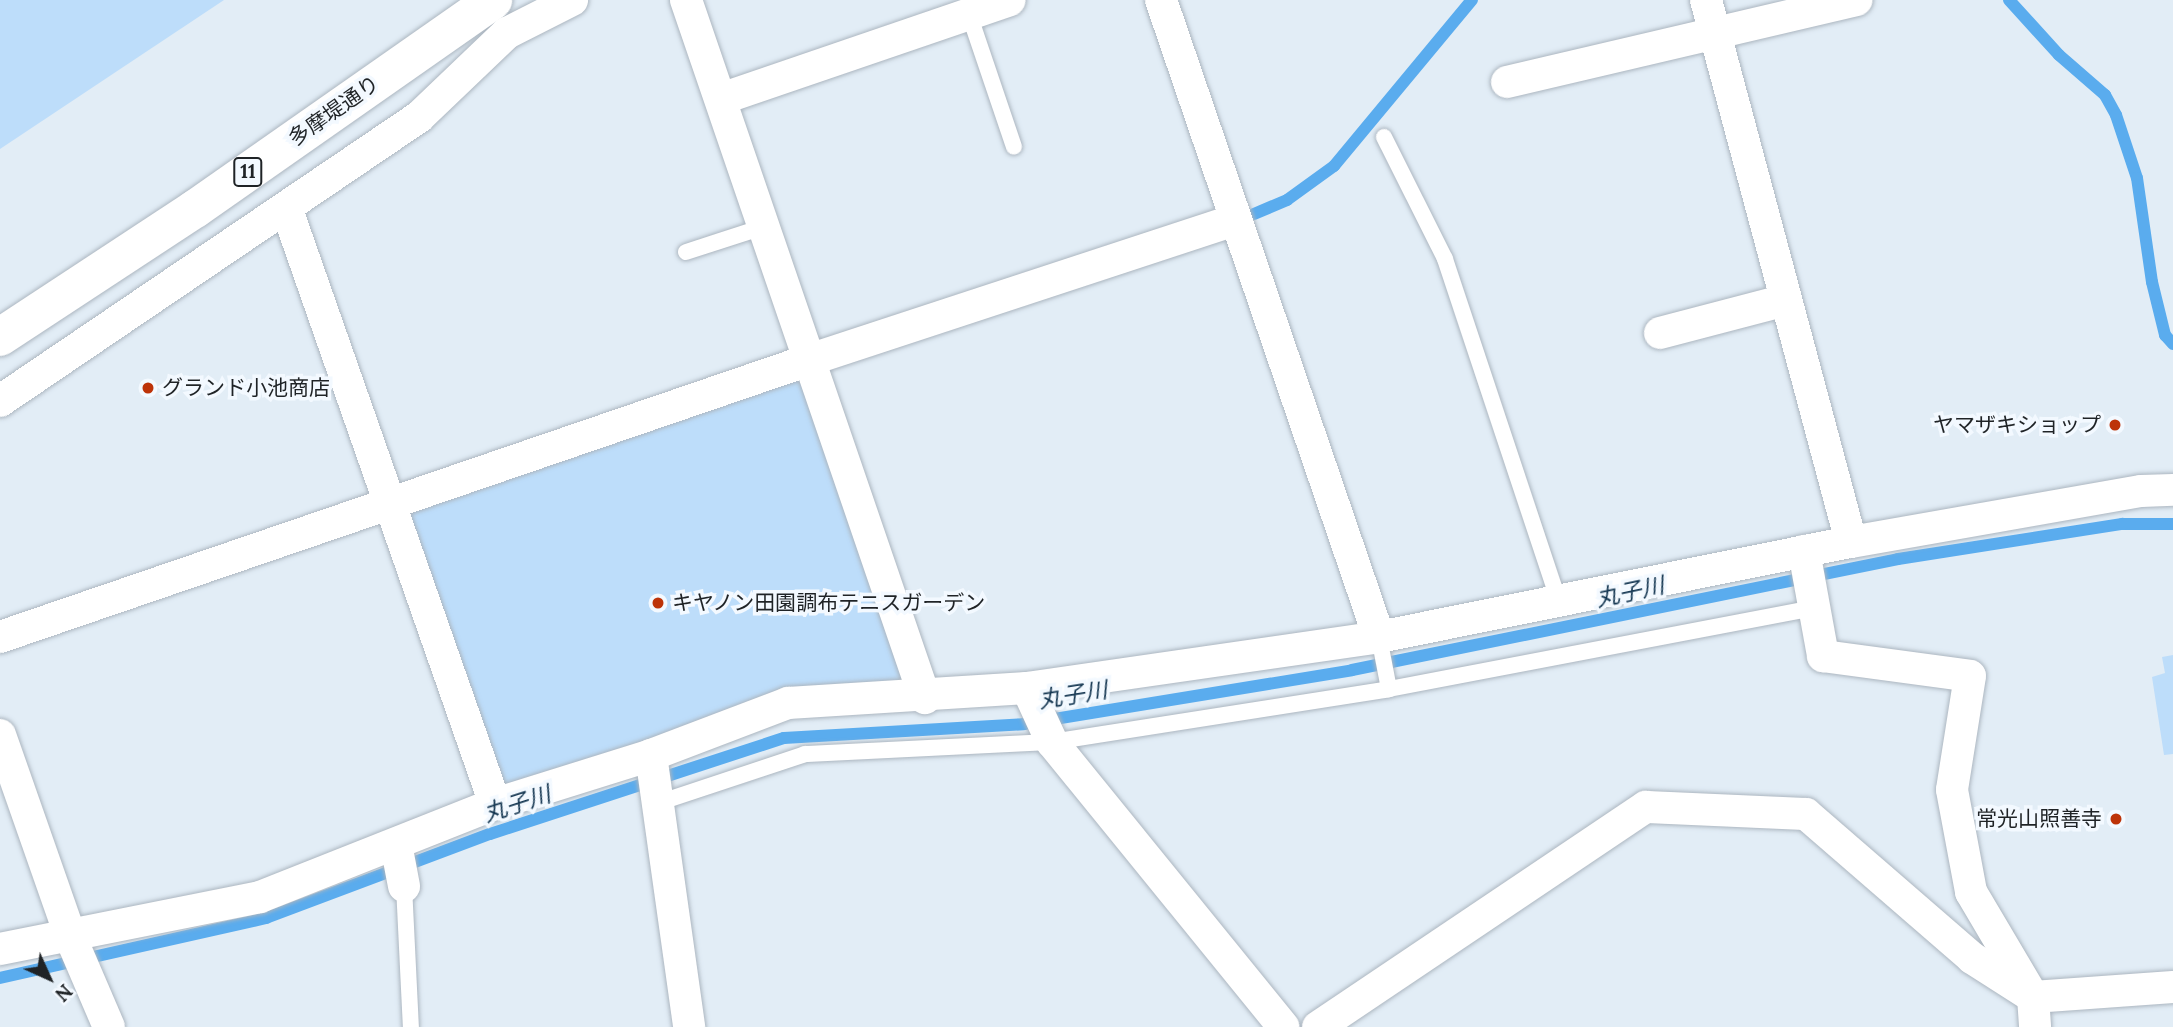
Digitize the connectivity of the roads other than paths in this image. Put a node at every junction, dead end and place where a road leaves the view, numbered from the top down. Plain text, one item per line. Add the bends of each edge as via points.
1 (572, 0) edge
2 (686, 0) edge
3 (1010, 0) edge
4 (1161, 0) edge
5 (1706, 0) edge
6 (1856, 0) edge
7 (495, 12) edge
8 (969, 14) junction
9 (1716, 36) junction
10 (1507, 82) dead end
11 (721, 99) junction
12 (1384, 137) dead end
13 (1014, 147) dead end
14 (287, 210) junction
15 (1234, 220) junction
16 (766, 226) junction
17 (686, 252) dead end
18 (1786, 300) junction
19 (1660, 333) dead end
20 (0, 337) edge
21 (812, 359) junction
22 (0, 401) edge
23 (2173, 490) edge
24 (390, 504) junction
25 (1851, 542) junction
26 (1804, 551) junction
27 (1559, 601) junction
28 (1813, 603) junction
29 (0, 637) edge
30 (1380, 641) junction
31 (1388, 685) junction
32 (1029, 693) junction
33 (925, 698) junction
34 (0, 735) edge
35 (1051, 738) junction
36 (652, 759) junction
37 (657, 799) junction
38 (495, 804) junction
39 (397, 848) junction
40 (404, 887) joint
41 (72, 939) junction
42 (0, 949) edge
43 (2173, 987) edge
44 (2034, 1012) edge
45 (411, 1025) edge
46 (108, 1027) edge
47 (394, 1027) edge
48 (689, 1027) edge
49 (1284, 1027) edge
50 (1318, 1027) edge

1 - 7 street
2 - 11 street
3 - 8 street
4 - 15 street
5 - 9 street
6 - 9 street
7 - 14 street via 419,117
7 - 20 main road, 多摩堤通り / 11
8 - 11 street
8 - 13 lane
9 - 10 street
9 - 18 street
11 - 16 street
12 - 27 lane via 1445,259
14 - 22 street
14 - 24 street
15 - 21 street
15 - 30 street
16 - 17 lane
16 - 21 street
18 - 19 street
18 - 25 street
21 - 24 street
21 - 33 street
23 - 25 street via 2141,491
24 - 29 street
24 - 38 street
25 - 26 street
26 - 27 street
26 - 28 street
27 - 30 street
28 - 31 lane
28 - 44 street via 1823,656 1970,676 1952,790 1971,892
30 - 31 lane
30 - 32 street
31 - 35 lane
32 - 33 street
32 - 35 street
33 - 36 street via 788,703
34 - 41 street
35 - 37 lane via 805,754
35 - 49 street
36 - 37 street
36 - 38 street
37 - 48 street
38 - 39 street
39 - 40 street
39 - 41 street via 260,897
40 - 45 lane
41 - 42 street
41 - 46 street
43 - 44 street
44 - 50 street via 1806,814 1646,807
45 - 47 lane

